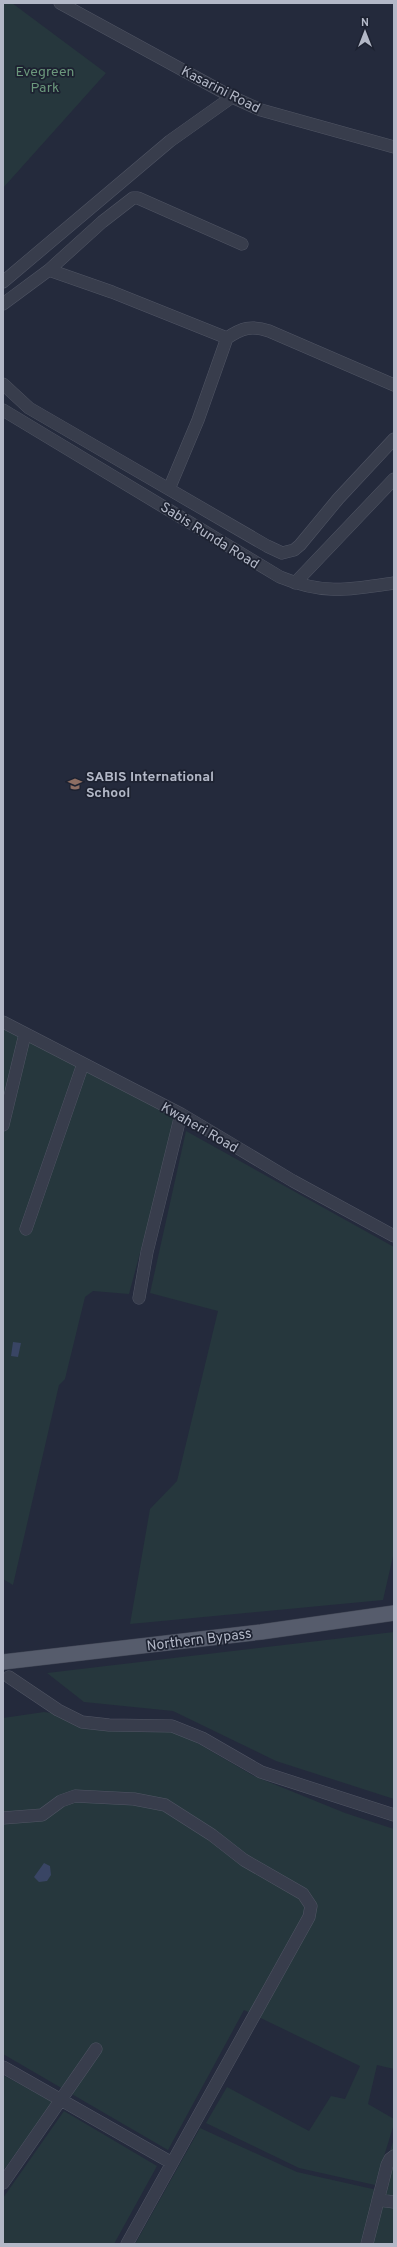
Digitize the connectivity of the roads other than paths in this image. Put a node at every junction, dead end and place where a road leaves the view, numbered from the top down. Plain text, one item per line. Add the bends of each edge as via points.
1 (60, 3) edge
2 (232, 97) junction
3 (394, 146) edge
4 (242, 244) dead end
5 (49, 270) junction
6 (3, 282) edge
7 (3, 304) edge
8 (227, 338) junction
9 (3, 384) edge
10 (394, 385) edge
11 (3, 410) edge
12 (394, 439) edge
13 (394, 479) edge
14 (169, 489) junction
15 (394, 583) edge
16 (295, 584) junction
17 (3, 1022) edge
18 (25, 1034) junction
19 (83, 1064) junction
20 (181, 1114) junction
21 (3, 1125) edge
22 (26, 1229) dead end
23 (394, 1236) edge
24 (139, 1298) dead end
25 (394, 1613) edge
26 (6, 1662) edge
27 (6, 1679) edge
28 (394, 1816) edge
29 (3, 1818) edge
30 (96, 2049) dead end
31 (3, 2067) edge
32 (62, 2100) junction
33 (394, 2156) edge
34 (172, 2163) junction
35 (3, 2183) edge
36 (378, 2200) junction
37 (394, 2202) edge
38 (127, 2244) edge
39 (367, 2244) edge

1 - 2 street, Kasarini Road
2 - 3 street, Kasarini Road via 260,110
2 - 6 street via 170,141
4 - 5 street via 136,198 102,222
5 - 7 street
5 - 8 street
8 - 10 street via 239,330 258,327
8 - 14 street via 198,420
9 - 14 street via 29,408
11 - 16 street, Sabis Runda Road via 249,559
12 - 14 street via 338,499 300,546 288,552 282,553 267,546
13 - 16 street
15 - 16 street, Sabis Runda Road via 337,591
17 - 18 street, Kwaheri Road
18 - 19 street, Kwaheri Road
18 - 21 street
19 - 20 street, Kwaheri Road
19 - 22 street
20 - 23 street, Kwaheri Road
20 - 24 street via 147,1252
25 - 26 main road, Northern Bypass via 260,1632
26 - 27 street
27 - 28 street via 82,1722 172,1726 202,1738 261,1772
29 - 34 street via 42,1815 61,1801 75,1796 134,1799 165,1805 212,1835 244,1860 303,1894 311,1906 309,1917
30 - 32 street
31 - 32 street
32 - 34 street
32 - 35 street
33 - 36 street via 387,2165
34 - 38 street
36 - 37 street
36 - 39 street

